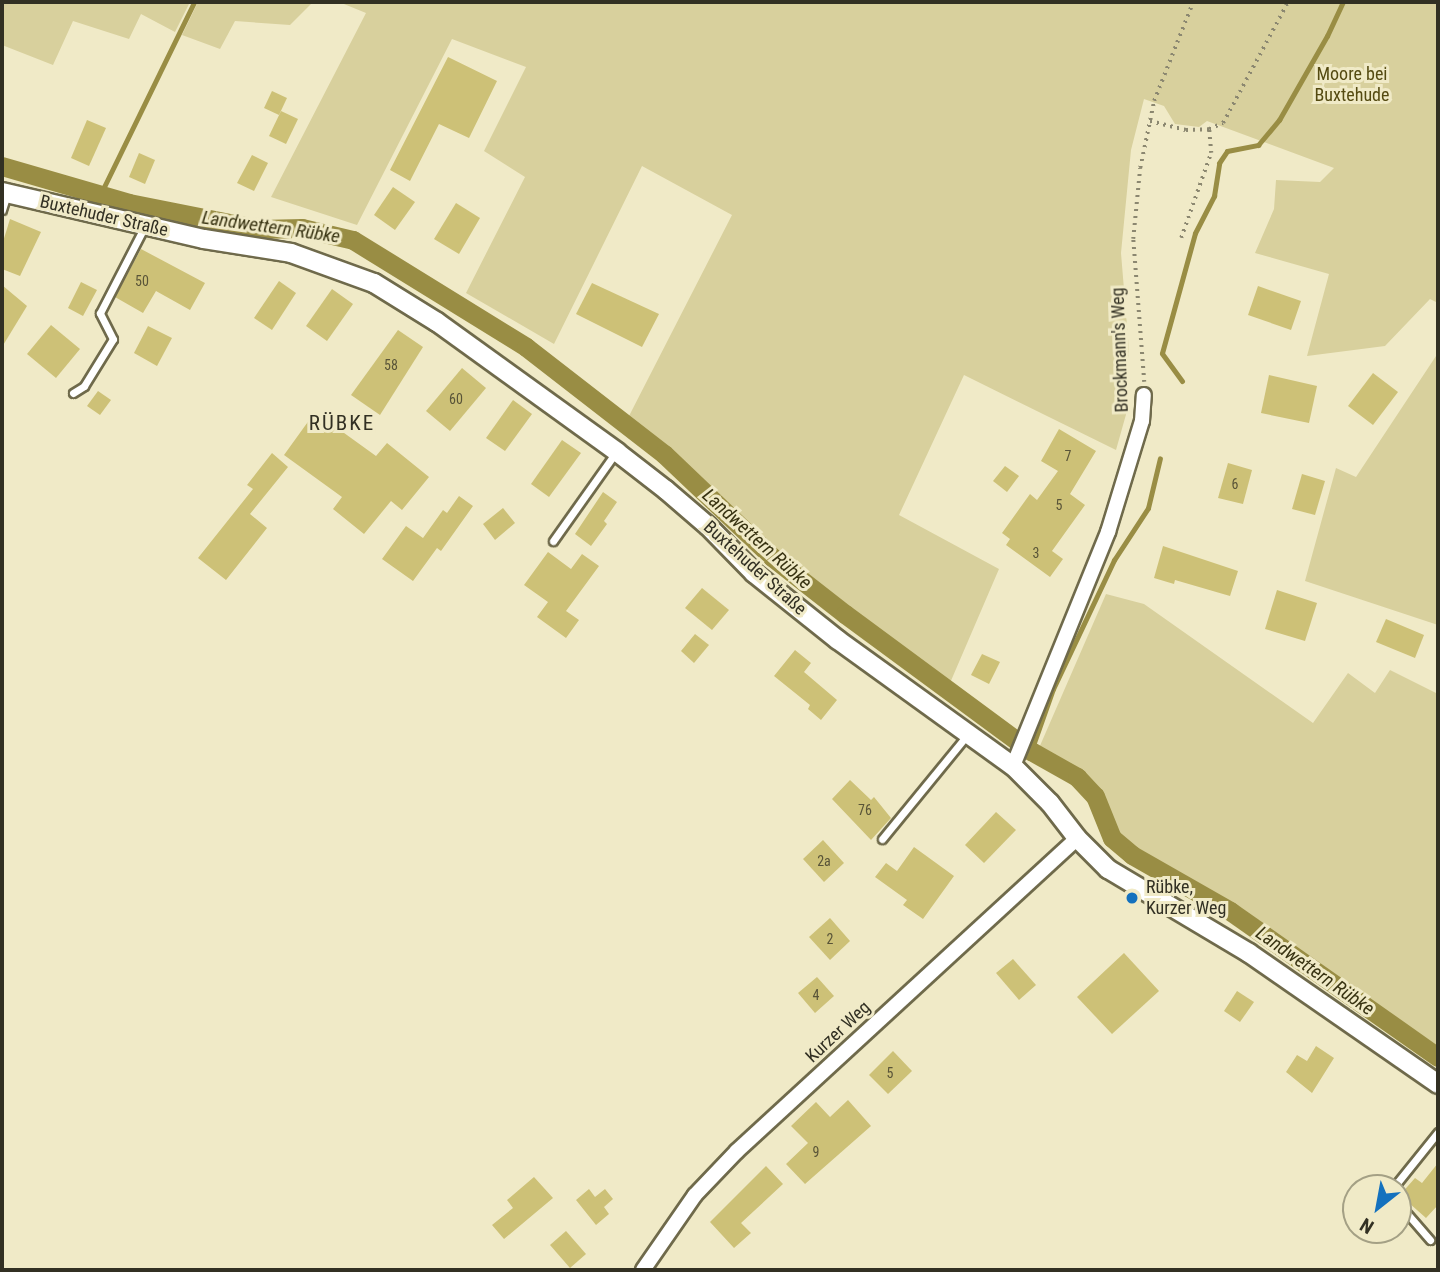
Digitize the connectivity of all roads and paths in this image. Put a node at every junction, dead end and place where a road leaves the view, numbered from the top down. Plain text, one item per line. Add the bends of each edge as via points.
1 (1193, 2) edge
2 (1287, 2) edge
3 (1150, 121) junction
4 (1209, 129) junction
5 (3, 198) edge
6 (145, 225) junction
7 (1181, 238) dead end
8 (73, 393) dead end
9 (1144, 395) joint
10 (617, 452) junction
11 (553, 541) dead end
12 (968, 734) junction
13 (1015, 760) junction
14 (1077, 838) junction
15 (882, 839) dead end
16 (1438, 1084) edge
17 (1438, 1132) edge
18 (1404, 1174) edge
19 (1412, 1219) edge
20 (1430, 1240) dead end
21 (643, 1270) edge

1 - 3 path, Brockmann's Weg
2 - 4 path via 1223,122
3 - 4 path via 1186,130
3 - 9 path, Brockmann's Weg via 1133,240
4 - 7 path via 1211,153
5 - 6 street, Buxtehuder Straße
6 - 8 lane via 100,313 113,340 84,386
6 - 10 street, Buxtehuder Straße via 291,253 374,283 437,322
9 - 13 street, Brockmann's Weg via 1142,421 1108,532
10 - 11 lane
10 - 12 street, Buxtehuder Straße via 687,508 754,573
12 - 13 street, Buxtehuder Straße
12 - 15 lane
13 - 14 street, Buxtehuder Straße
14 - 16 street, Buxtehuder Straße via 1108,869 1248,953
14 - 21 street, Kurzer Weg via 737,1151 695,1195
17 - 18 lane
19 - 20 lane

